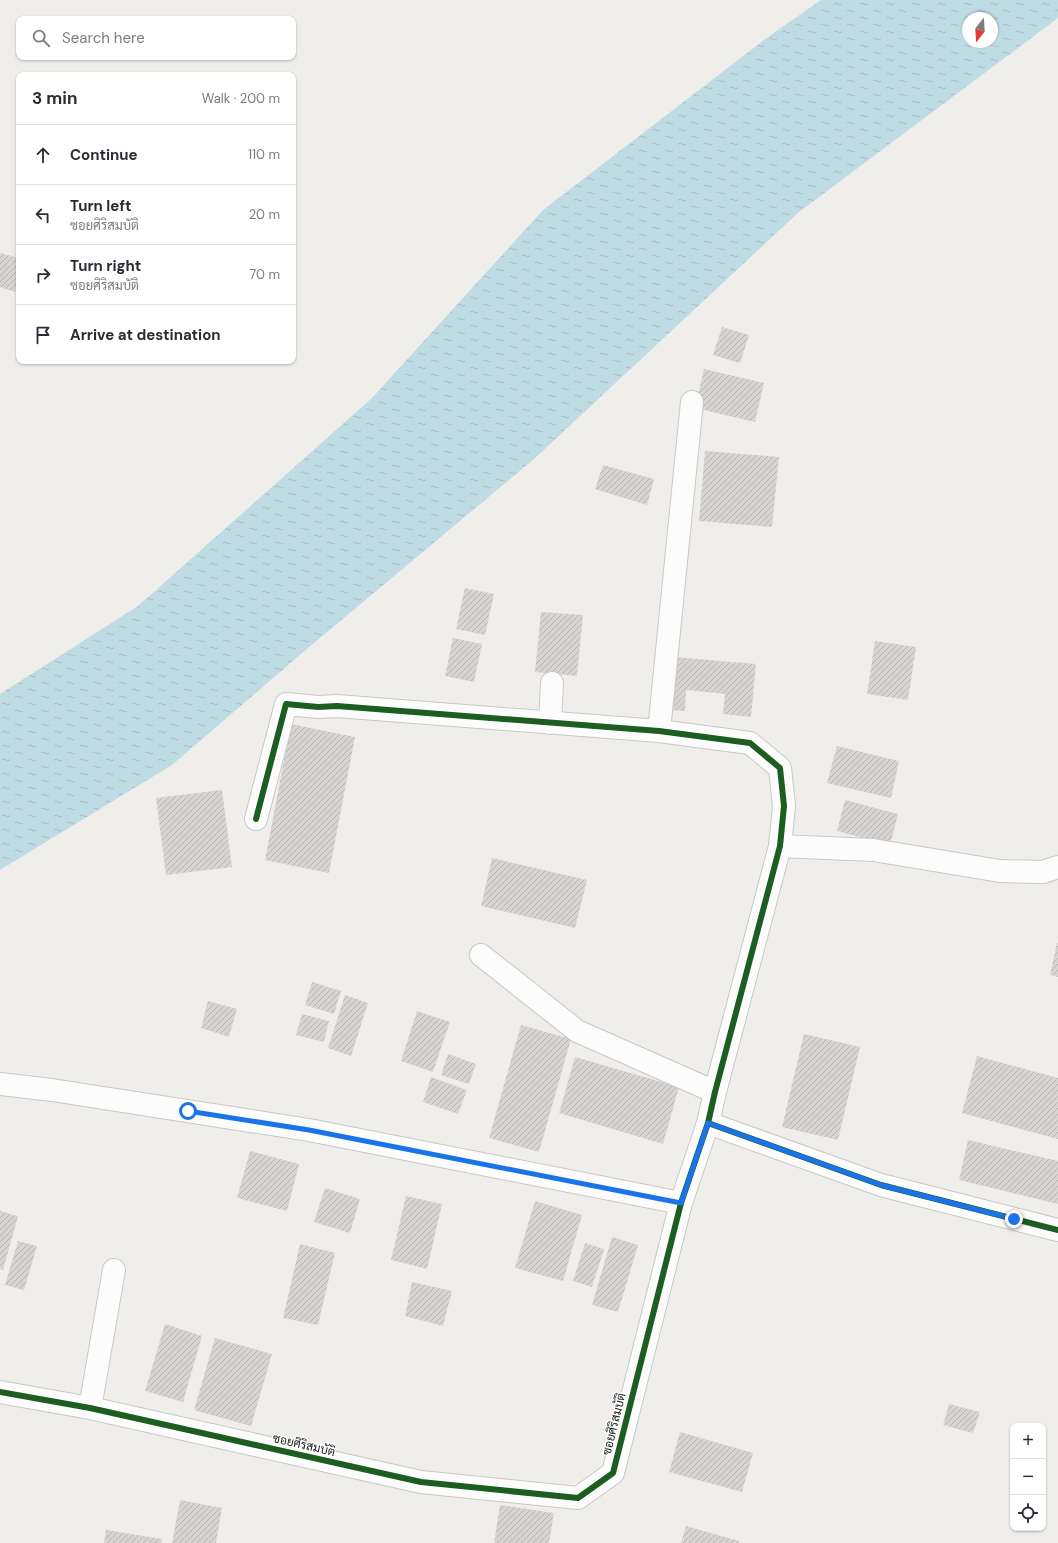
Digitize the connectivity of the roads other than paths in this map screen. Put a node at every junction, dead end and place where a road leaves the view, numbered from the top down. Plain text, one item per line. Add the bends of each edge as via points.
1 (692, 402) dead end
2 (552, 683) dead end
3 (550, 723) junction
4 (659, 731) junction
5 (256, 819) dead end
6 (780, 846) junction
7 (1058, 867) edge
8 (481, 955) dead end
9 (0, 1084) edge
10 (715, 1092) junction
11 (708, 1123) junction
12 (681, 1203) junction
13 (1058, 1230) edge
14 (114, 1270) dead end
15 (0, 1392) edge
16 (90, 1408) junction

1 - 4 street
2 - 3 street
3 - 4 street, ซอยศิริสมบัติ
3 - 5 street, ซอยศิริสมบัติ via 286,704
4 - 6 street, ซอยศิริสมบัติ via 750,743 780,768 784,806
6 - 7 street via 873,850 1000,871 1043,872
6 - 10 street, ซอยศิริสมบัติ
8 - 10 street via 577,1030
9 - 12 street via 309,1130
10 - 11 street, ซอยศิริสมบัติ
11 - 12 street, ซอยศิริสมบัติ
11 - 13 street via 881,1185
12 - 16 street, ซอยศิริสมบัติ via 613,1473 578,1498 421,1482
14 - 16 street
15 - 16 street, ซอยศิริสมบัติ

